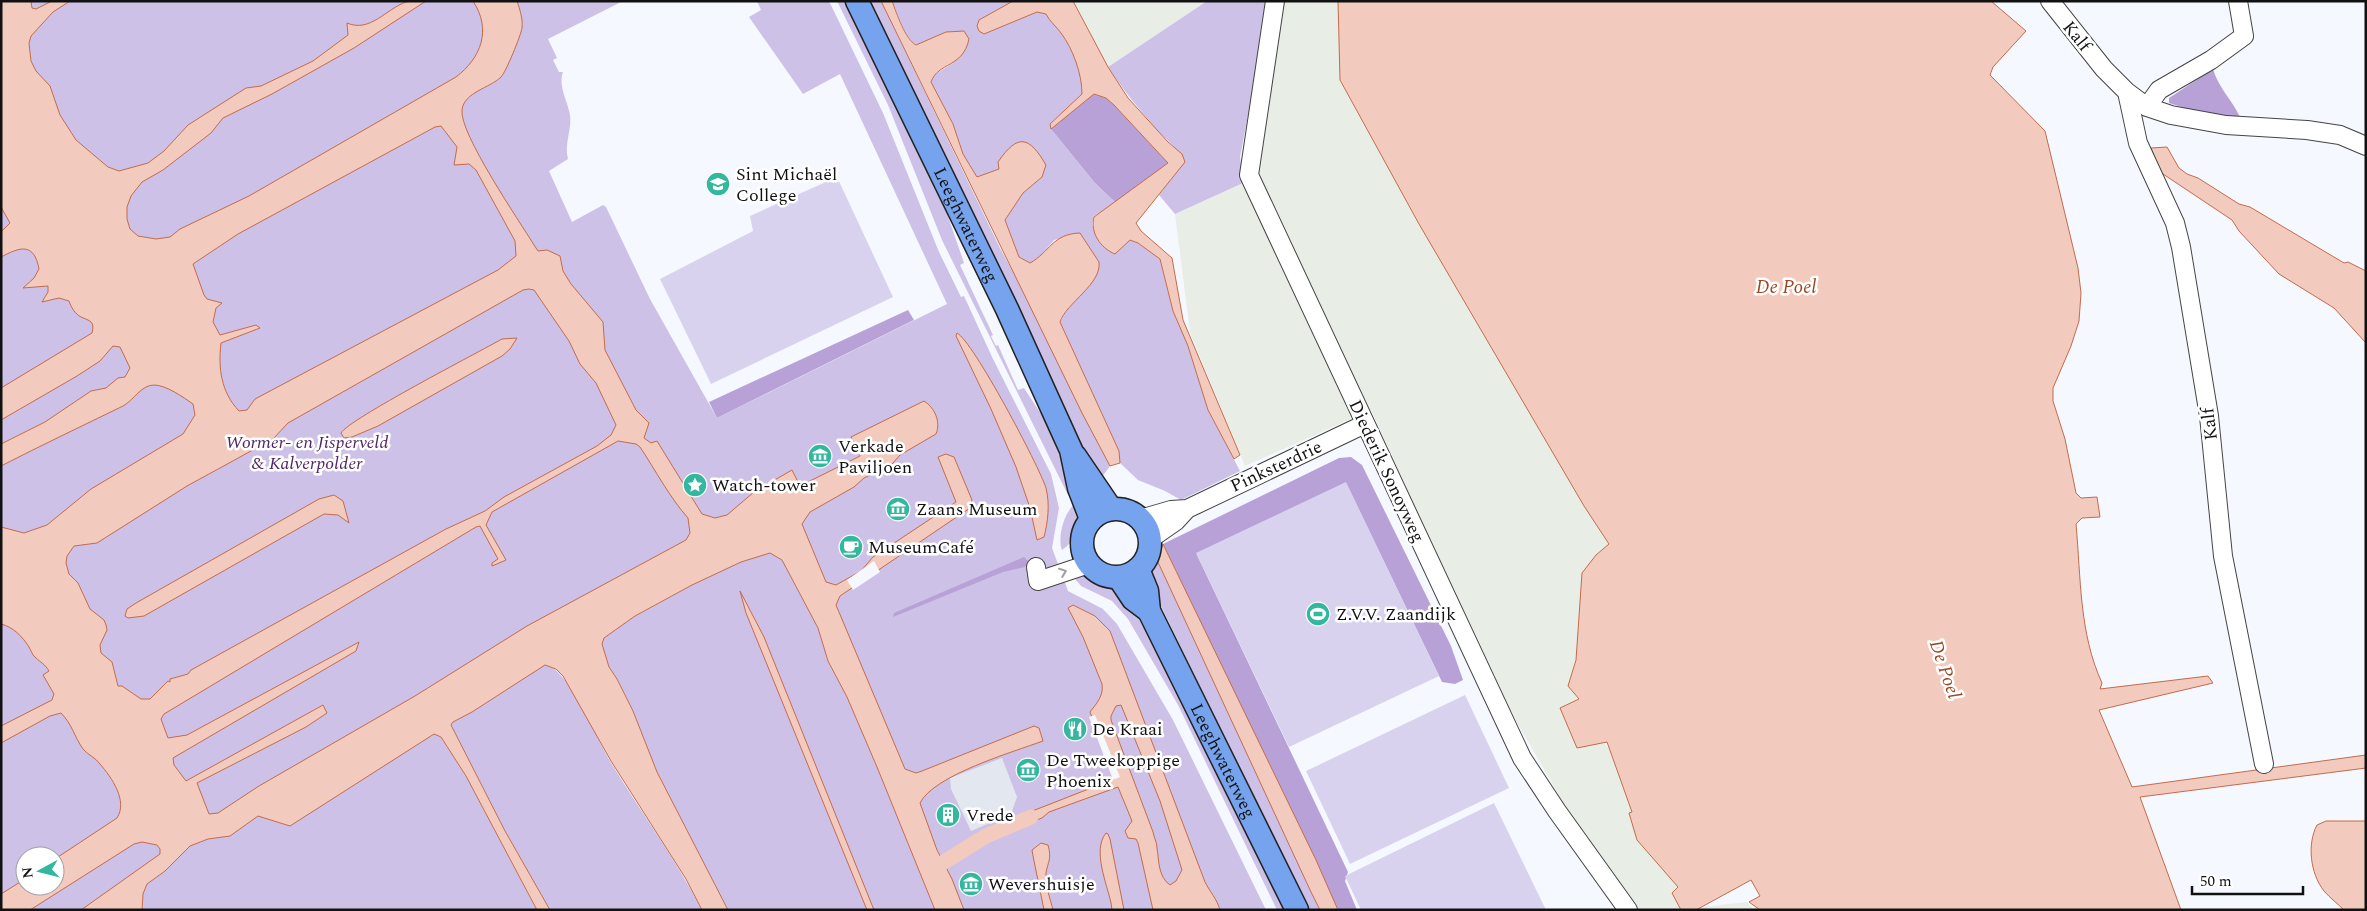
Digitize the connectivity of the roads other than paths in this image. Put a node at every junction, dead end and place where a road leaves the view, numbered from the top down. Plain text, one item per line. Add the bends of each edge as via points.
1 (857, 1) edge
2 (1275, 1) edge
3 (2050, 1) edge
4 (2238, 1) edge
5 (2127, 92) junction
6 (2147, 107) junction
7 (2366, 146) edge
8 (1365, 424) junction
9 (1070, 450) junction
10 (1111, 509) junction
11 (1187, 509) junction
12 (1091, 519) junction
13 (1140, 519) junction
14 (1150, 539) junction
15 (1088, 564) junction
16 (1129, 573) junction
17 (1037, 574) dead end
18 (2264, 764) dead end
19 (1297, 910) edge
20 (1628, 910) edge

1 - 9 main road, Leeghwaterweg via 1007,308
2 - 8 street, Diederik Sonoyweg via 1249,175
3 - 5 street, Kalf via 2104,69
4 - 6 street via 2244,36 2211,60 2159,90
5 - 6 street, Kalf
5 - 18 street, Kalf via 2138,143 2175,223 2182,247 2209,416 2223,556
6 - 7 street, Kalf via 2171,115 2226,124 2340,135
8 - 11 street, Pinksterdrie
8 - 20 street, Diederik Sonoyweg via 1522,758
9 - 10 main road, Leeghwaterweg
9 - 12 main road, Leeghwaterweg
10 - 12 main road
10 - 13 main road via 1132,512
11 - 13 street, Pinksterdrie
11 - 14 street, Pinksterdrie
12 - 15 main road via 1085,527 1081,546
13 - 14 main road
14 - 16 main road via 1148,556
15 - 16 main road via 1108,577
17 -> 15 street
16 - 19 main road, Leeghwaterweg via 1133,600 1149,611

